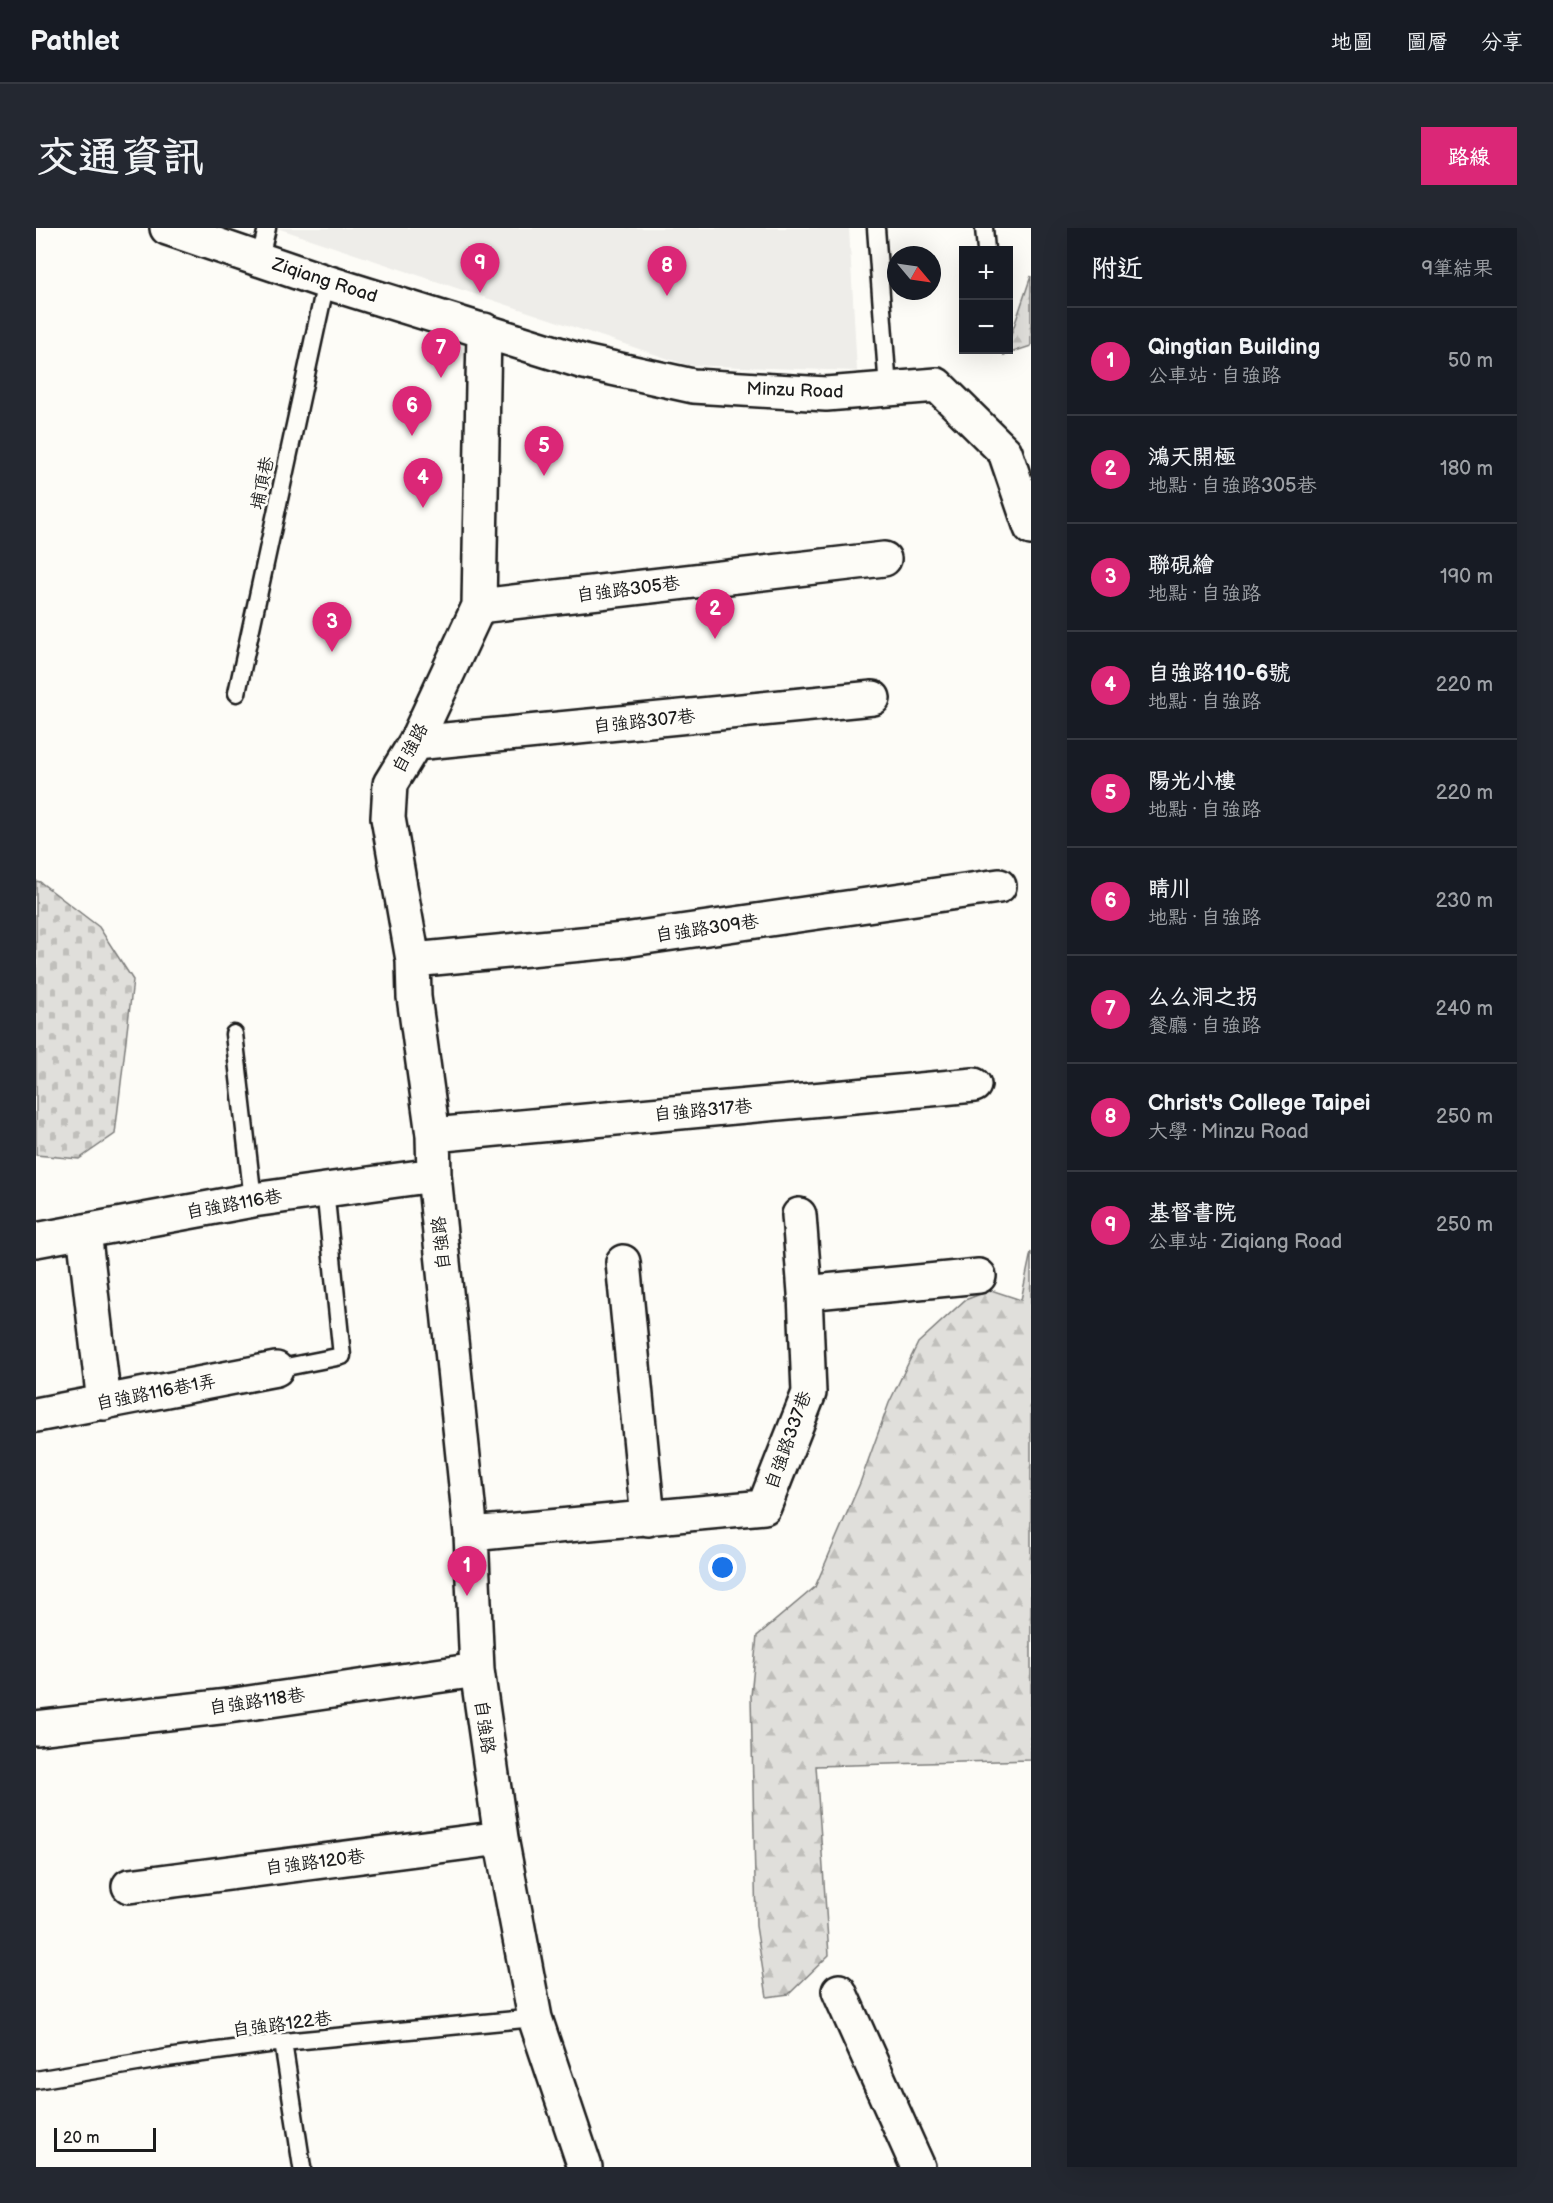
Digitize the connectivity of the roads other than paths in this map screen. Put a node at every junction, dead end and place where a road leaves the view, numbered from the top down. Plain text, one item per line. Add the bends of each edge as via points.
1 (166, 228) edge
2 (876, 228) edge
3 (984, 228) edge
4 (264, 243) edge
5 (986, 246) edge
6 (326, 282) junction
7 (484, 330) junction
8 (888, 388) junction
9 (1031, 528) edge
10 (884, 559) dead end
11 (479, 606) junction
12 (237, 693) dead end
13 (873, 698) dead end
14 (415, 743) junction
15 (999, 886) dead end
16 (413, 960) junction
17 (234, 1034) dead end
18 (974, 1085) dead end
19 (433, 1135) junction
20 (434, 1175) junction
21 (325, 1189) junction
22 (252, 1200) junction
23 (799, 1215) dead end
24 (84, 1231) junction
25 (36, 1240) edge
26 (623, 1262) dead end
27 (979, 1276) dead end
28 (805, 1293) junction
29 (276, 1369) joint
30 (104, 1403) junction
31 (36, 1415) edge
32 (648, 1519) junction
33 (471, 1534) junction
34 (477, 1670) junction
35 (36, 1728) edge
36 (501, 1839) junction
37 (129, 1886) dead end
38 (839, 1991) dead end
39 (535, 2018) junction
40 (283, 2042) junction
41 (36, 2080) edge
42 (302, 2167) edge
43 (585, 2167) edge
44 (918, 2167) edge

1 - 4 street, Ziqiang Road
2 - 8 lane
3 - 5 lane
4 - 6 street, Ziqiang Road
6 - 7 street, Ziqiang Road
6 - 12 lane, 埔頂巷
7 - 8 street, Minzu Road via 584,362 693,386 826,394
7 - 11 street, 自強路
8 - 9 street, Minzu Road via 938,385 1005,452
10 - 11 street, 自強路305巷
11 - 14 street, 自強路
13 - 14 street, 自強路307巷
14 - 16 street, 自強路 via 390,784 388,818
15 - 16 street, 自強路309巷 via 624,940
16 - 19 street, 自強路 via 414,997
17 - 22 lane
18 - 19 street, 自強路317巷
19 - 20 street, 自強路
20 - 21 street, 自強路116巷
20 - 33 street, 自強路
21 - 22 street, 自強路116巷
21 - 29 lane via 342,1356
22 - 24 street, 自強路116巷
23 - 28 street, 自強路337巷
24 - 25 street, 自強路116巷
24 - 30 street
26 - 32 street
27 - 28 street
28 - 32 street, 自強路337巷 via 809,1394 764,1507
29 - 30 street, 自強路116巷1弄
30 - 31 street, 自強路116巷1弄
32 - 33 street, 自強路337巷
33 - 34 street, 自強路
34 - 35 street, 自強路118巷 via 228,1706
34 - 36 street, 自強路
36 - 37 street, 自強路120巷
36 - 39 street, 自強路
38 - 44 street
39 - 40 lane, 自強路122巷
39 - 43 street, 自強路
40 - 41 lane, 自強路122巷
40 - 42 lane

